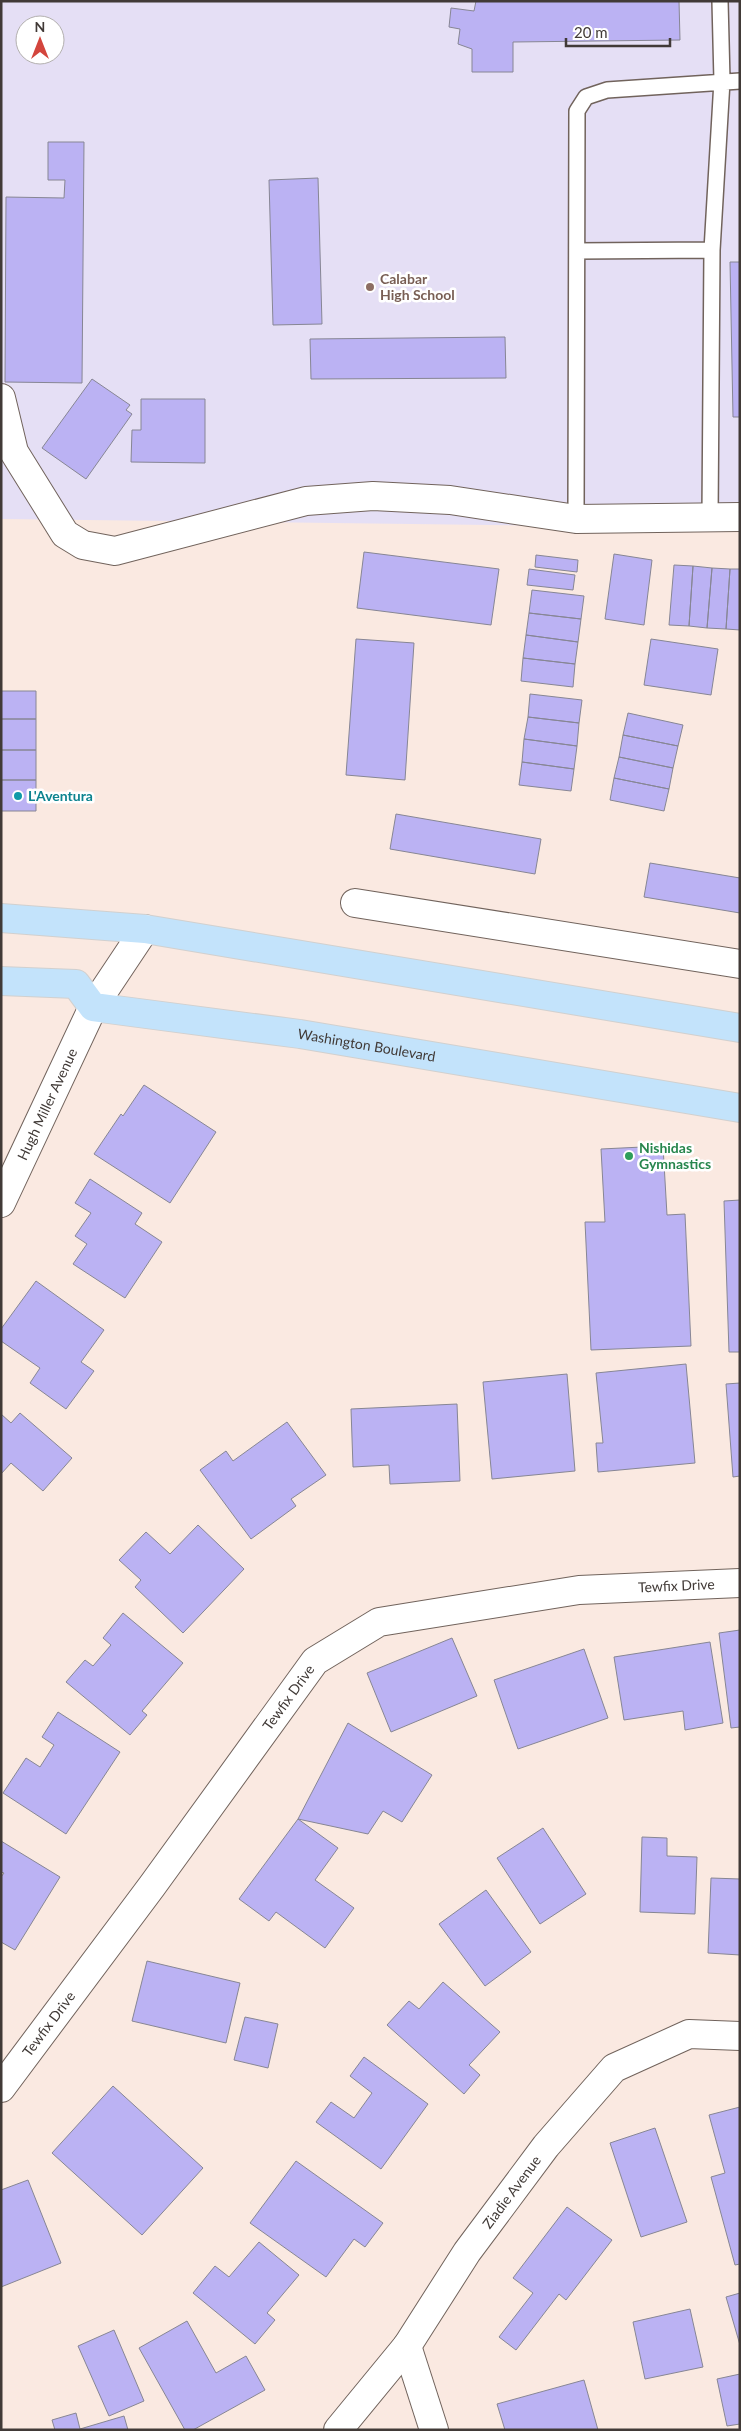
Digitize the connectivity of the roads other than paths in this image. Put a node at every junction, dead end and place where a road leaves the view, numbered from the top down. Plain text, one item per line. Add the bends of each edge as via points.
1 (720, 1) edge
2 (740, 81) edge
3 (722, 82) junction
4 (712, 250) junction
5 (577, 251) junction
6 (1, 398) edge
7 (710, 518) junction
8 (740, 518) edge
9 (576, 520) junction
10 (355, 903) dead end
11 (1, 918) edge
12 (146, 929) junction
13 (740, 964) edge
14 (1, 981) edge
15 (93, 1007) junction
16 (740, 1028) edge
17 (740, 1108) edge
18 (1, 1203) edge
19 (740, 1583) edge
20 (740, 2036) edge
21 (1, 2088) edge
22 (407, 2346) junction
23 (338, 2430) edge
24 (434, 2430) edge

1 - 3 lane
2 - 3 lane
3 - 4 lane
3 - 5 lane via 607,90 586,97 577,111
4 - 5 lane
4 - 7 lane
5 - 9 lane
6 - 9 street via 14,452 65,534 83,545 115,551 306,500 373,496 450,500
7 - 8 street
7 - 9 street
10 - 13 street
11 - 12 highway
12 - 15 street, Hugh Miller Avenue
12 - 16 highway
14 - 15 highway via 76,984
15 - 17 highway, Washington Boulevard via 300,1034
15 - 18 street, Hugh Miller Avenue
19 - 21 street, Tewfix Drive via 579,1590 406,1617 379,1622 315,1661
20 - 22 street, Ziadie Avenue via 689,2034 614,2068 546,2146 472,2244
22 - 23 street, Ziadie Avenue
22 - 24 street

